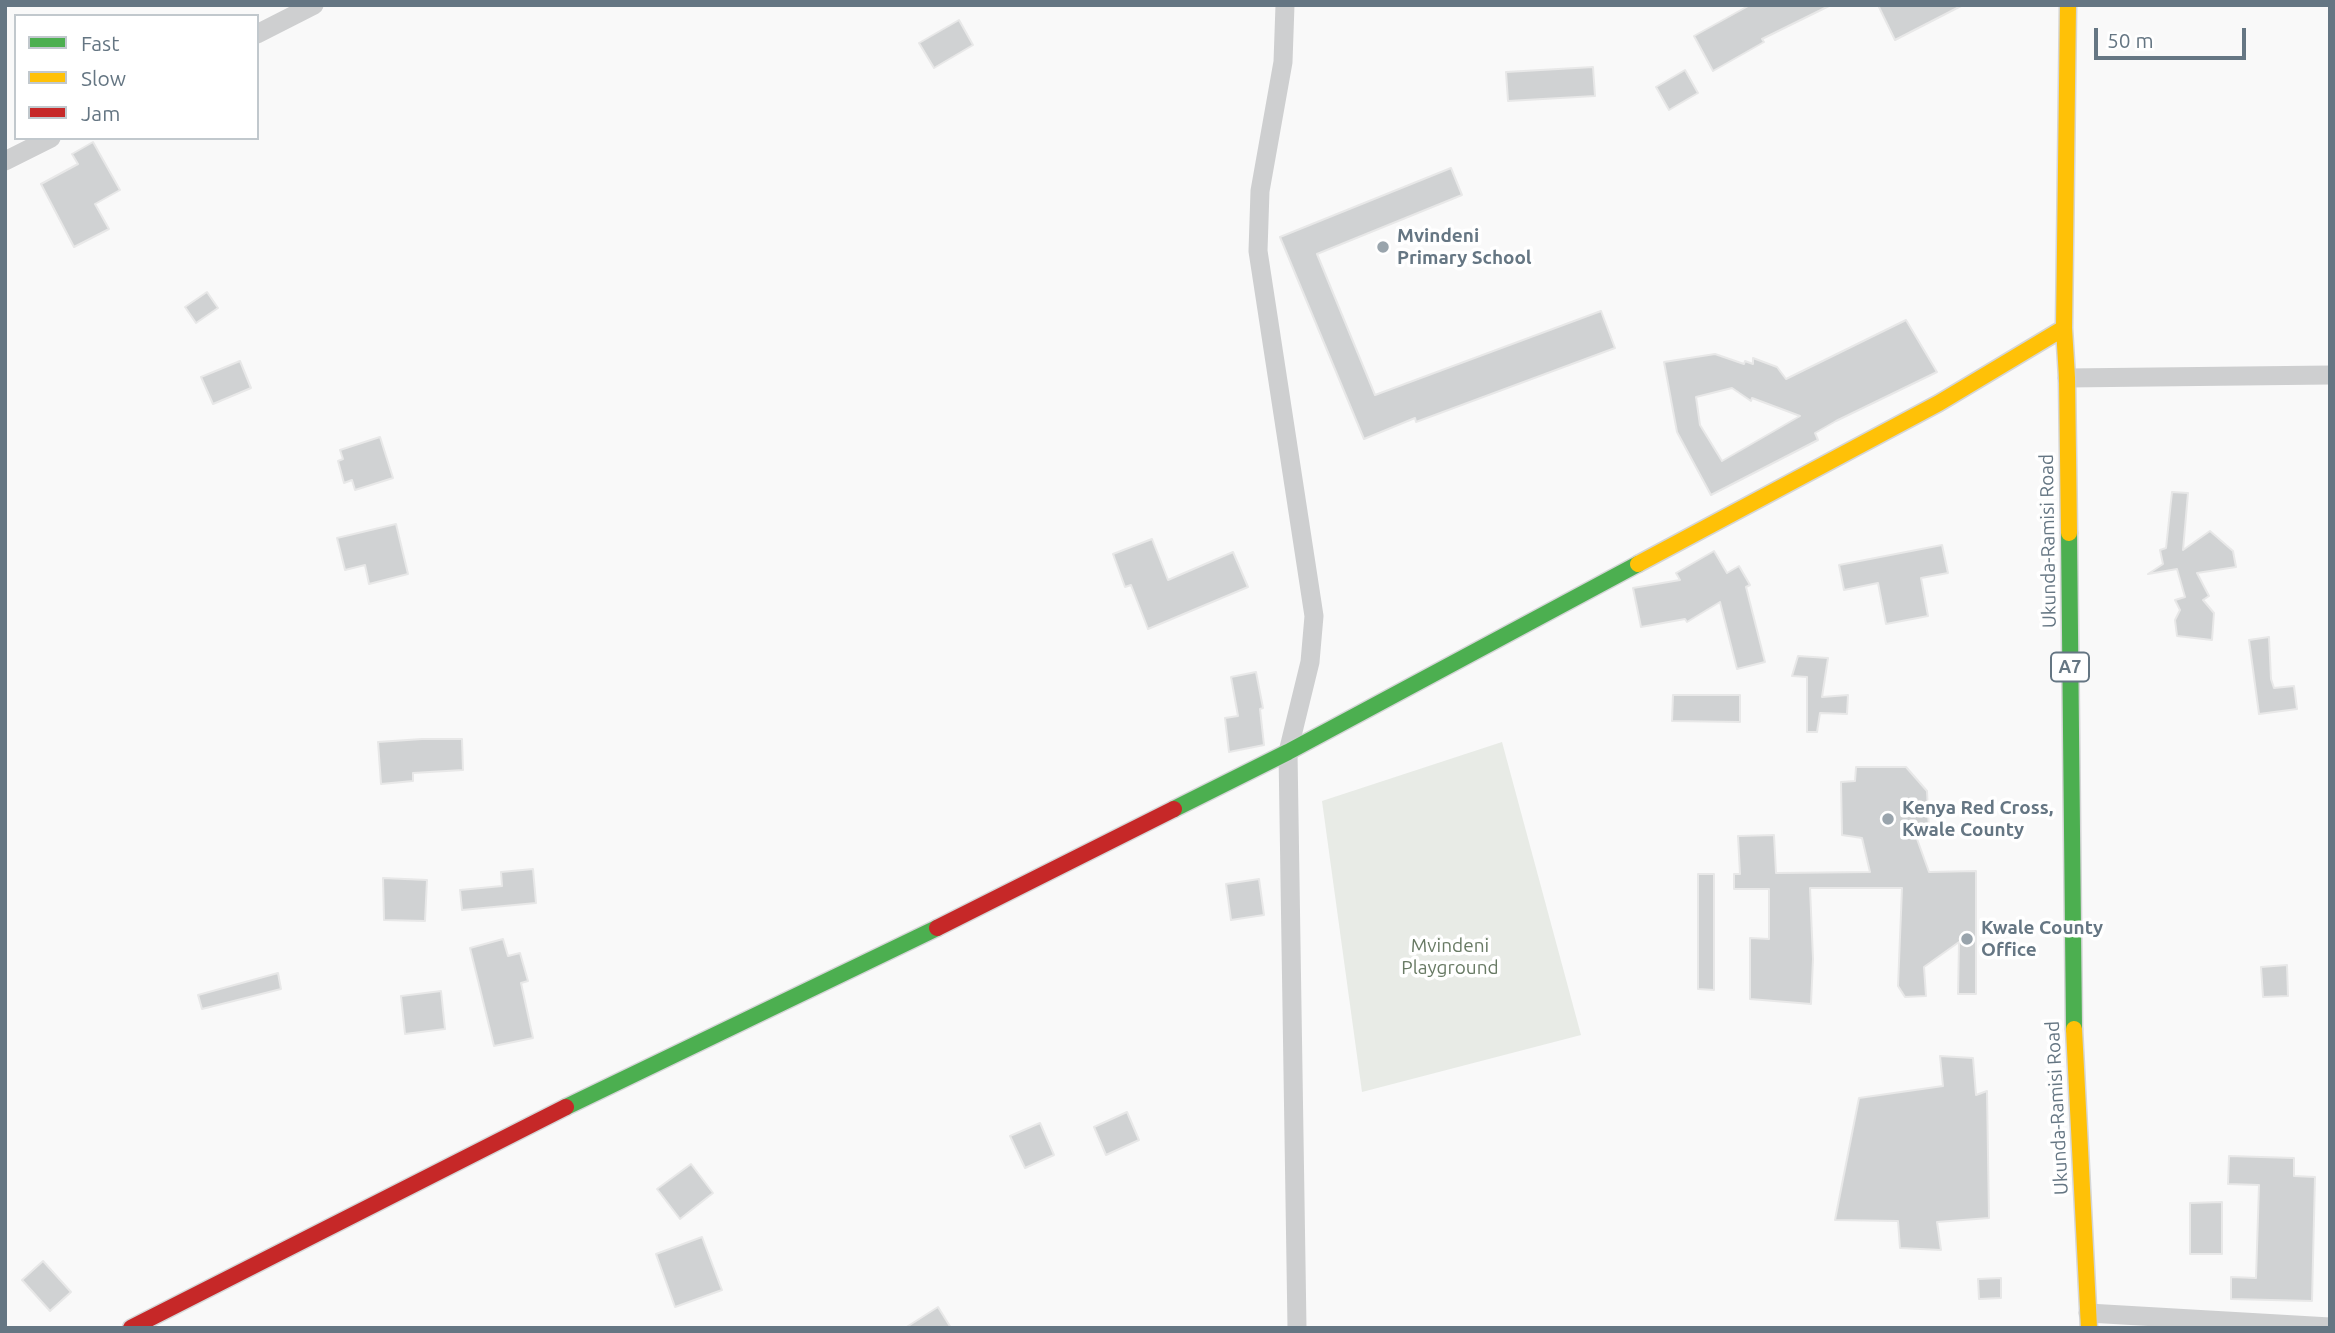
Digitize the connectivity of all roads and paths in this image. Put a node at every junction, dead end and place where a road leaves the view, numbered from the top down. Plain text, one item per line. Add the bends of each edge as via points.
1 (314, 5) edge
2 (1285, 5) edge
3 (2068, 5) edge
4 (259, 33) edge
5 (47, 140) edge
6 (5, 161) edge
7 (2064, 328) junction
8 (2330, 375) edge
9 (2067, 378) junction
10 (1288, 752) junction
11 (2089, 1321) edge
12 (2330, 1327) edge
13 (131, 1328) edge
14 (1297, 1328) edge

1 - 4 street
2 - 10 street via 1283,62 1260,191 1258,251 1314,616 1311,662
3 - 7 main road, Ukunda-Ramisi Road / A7
5 - 6 street
7 - 9 main road, Ukunda-Ramisi Road / A7
7 - 10 main road via 1939,403
8 - 9 street
9 - 11 main road, Ukunda-Ramisi Road / A7 via 2074,1028
10 - 13 main road via 883,955 553,1113
10 - 14 street
11 - 12 street

